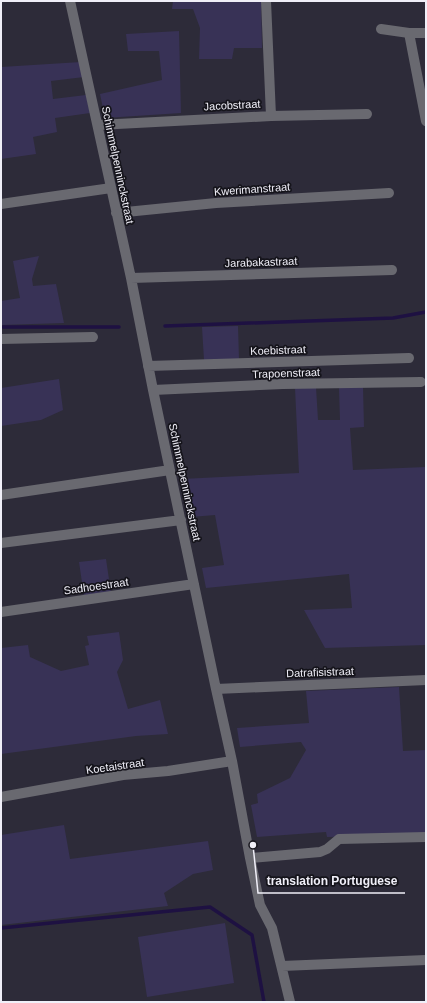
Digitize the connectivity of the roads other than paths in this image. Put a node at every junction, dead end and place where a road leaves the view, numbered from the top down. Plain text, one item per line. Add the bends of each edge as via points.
1 (70, 1) edge
2 (266, 1) edge
3 (381, 29) dead end
4 (409, 33) junction
5 (426, 33) edge
6 (367, 114) dead end
7 (271, 116) junction
8 (426, 121) edge
9 (98, 125) junction
10 (111, 188) junction
11 (389, 193) dead end
12 (1, 204) edge
13 (116, 212) junction
14 (392, 270) dead end
15 (131, 278) junction
16 (93, 337) dead end
17 (1, 339) edge
18 (409, 358) dead end
19 (148, 366) junction
20 (421, 382) dead end
21 (153, 390) junction
22 (170, 470) junction
23 (1, 495) edge
24 (181, 520) junction
25 (1, 543) edge
26 (194, 584) junction
27 (1, 612) edge
28 (426, 680) edge
29 (216, 688) junction
30 (232, 761) junction
31 (1, 797) edge
32 (426, 837) edge
33 (250, 858) junction
34 (426, 960) edge
35 (282, 966) junction
36 (290, 1002) edge

1 - 9 street, Schimmelpenninckstraat
2 - 7 street
3 - 4 street
4 - 5 street
4 - 8 street
6 - 7 street, Jacobstraat
7 - 9 street, Jacobstraat
9 - 10 street, Schimmelpenninckstraat
10 - 12 street
10 - 13 street, Schimmelpenninckstraat
11 - 13 street, Kwerimanstraat via 216,203
13 - 15 street, Schimmelpenninckstraat
14 - 15 street, Jarabakastraat
15 - 19 street, Schimmelpenninckstraat
16 - 17 street
18 - 19 street, Koebistraat
19 - 21 street, Schimmelpenninckstraat
20 - 21 street, Trapoenstraat via 283,384
21 - 22 street, Schimmelpenninckstraat
22 - 23 street
22 - 24 street, Schimmelpenninckstraat
24 - 25 street
24 - 26 street, Schimmelpenninckstraat
26 - 27 street, Sadhoestraat
26 - 29 street, Schimmelpenninckstraat
28 - 29 street, Datrafisistraat
29 - 30 street, Schimmelpenninckstraat
30 - 31 street, Koetaistraat via 123,775
30 - 33 street, Schimmelpenninckstraat
32 - 33 street via 339,839 320,852
33 - 35 street, Schimmelpenninckstraat via 260,905 272,928
34 - 35 street
35 - 36 street, Schimmelpenninckstraat

